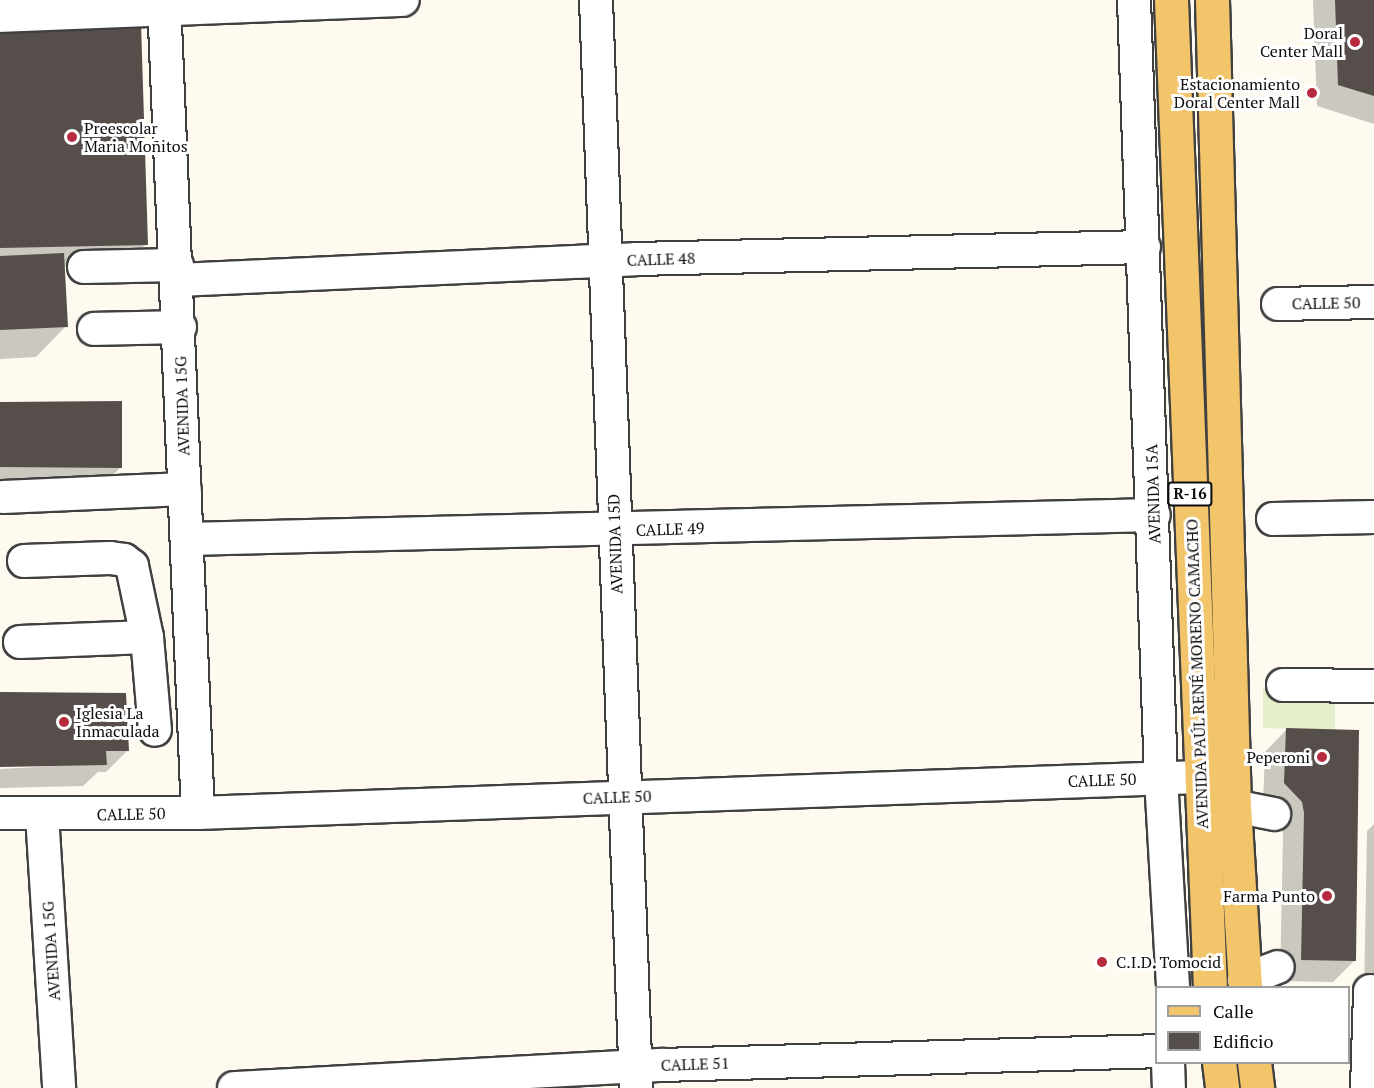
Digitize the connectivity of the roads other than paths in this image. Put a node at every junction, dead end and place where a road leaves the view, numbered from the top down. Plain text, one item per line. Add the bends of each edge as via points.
1 (403, 0) edge
2 (596, 0) edge
3 (1134, 0) edge
4 (1171, 0) edge
5 (1212, 0) edge
6 (164, 5) edge
7 (0, 16) edge
8 (1144, 247) junction
9 (604, 261) junction
10 (84, 267) dead end
11 (178, 272) junction
12 (1374, 302) edge
13 (1278, 304) dead end
14 (180, 327) junction
15 (94, 329) dead end
16 (185, 489) junction
17 (3, 496) dead end
18 (1154, 515) junction
19 (1374, 517) edge
20 (1273, 519) dead end
21 (614, 531) junction
22 (187, 539) junction
23 (24, 561) dead end
24 (141, 596) junction
25 (189, 596) junction
26 (147, 637) junction
27 (20, 642) dead end
28 (1283, 685) dead end
29 (1374, 686) edge
30 (155, 730) dead end
31 (1161, 778) junction
32 (1223, 786) junction
33 (625, 797) junction
34 (0, 813) edge
35 (198, 813) junction
36 (1274, 814) dead end
37 (42, 815) junction
38 (1278, 967) dead end
39 (1244, 984) edge
40 (1173, 986) edge
41 (1210, 986) edge
42 (1370, 991) dead end
43 (1155, 1051) edge
44 (1168, 1064) edge
45 (1219, 1064) edge
46 (1254, 1064) edge
47 (635, 1077) edge
48 (59, 1088) edge
49 (234, 1088) edge
50 (1169, 1088) edge
51 (1222, 1088) edge
52 (1257, 1088) edge
53 (1367, 1088) edge

1 - 6 street
2 - 9 street, AVENIDA 15D
3 - 8 street, AVENIDA 15A
4 - 32 main road, AVENIDA PAÚL RENÉ MORENO CAMACHO / R-16
5 - 32 main road, AVENIDA PAÚL RENÉ MORENO CAMACHO / R-16
6 - 7 street
6 - 11 street, AVENIDA 15G
8 - 9 street, CALLE 48
8 - 18 street, AVENIDA 15A
9 - 11 street, CALLE 48
9 - 21 street, AVENIDA 15D
10 - 11 street, CALLE 48
11 - 14 street, AVENIDA 15G
12 - 13 street, CALLE 50
14 - 15 street
14 - 16 street, AVENIDA 15G
16 - 17 street
16 - 22 street, AVENIDA 15G
18 - 21 street, CALLE 49
18 - 31 street, AVENIDA 15A
19 - 20 street
21 - 22 street, CALLE 49
21 - 33 street, AVENIDA 15D
22 - 25 street, AVENIDA 15G
23 - 24 street via 124,560 132,566
24 - 25 street
24 - 26 street
25 - 35 street, AVENIDA 15G
26 - 27 street
26 - 30 street
28 - 29 street
31 - 32 street, CALLE 50
31 - 33 street, CALLE 50
31 - 40 street, AVENIDA 15A
32 - 36 street, CALLE 50
32 - 39 main road, AVENIDA PAÚL RENÉ MORENO CAMACHO / R-16
32 - 41 main road, AVENIDA PAÚL RENÉ MORENO CAMACHO / R-16
33 - 35 street, CALLE 50
33 - 47 street, AVENIDA 15D
34 - 37 street, CALLE 50
35 - 37 street, CALLE 50
37 - 48 street, AVENIDA 15G
38 - 39 street
42 - 53 street
43 - 47 street, CALLE 51
44 - 50 street
45 - 51 main road
46 - 52 main road
47 - 49 street, CALLE 51

